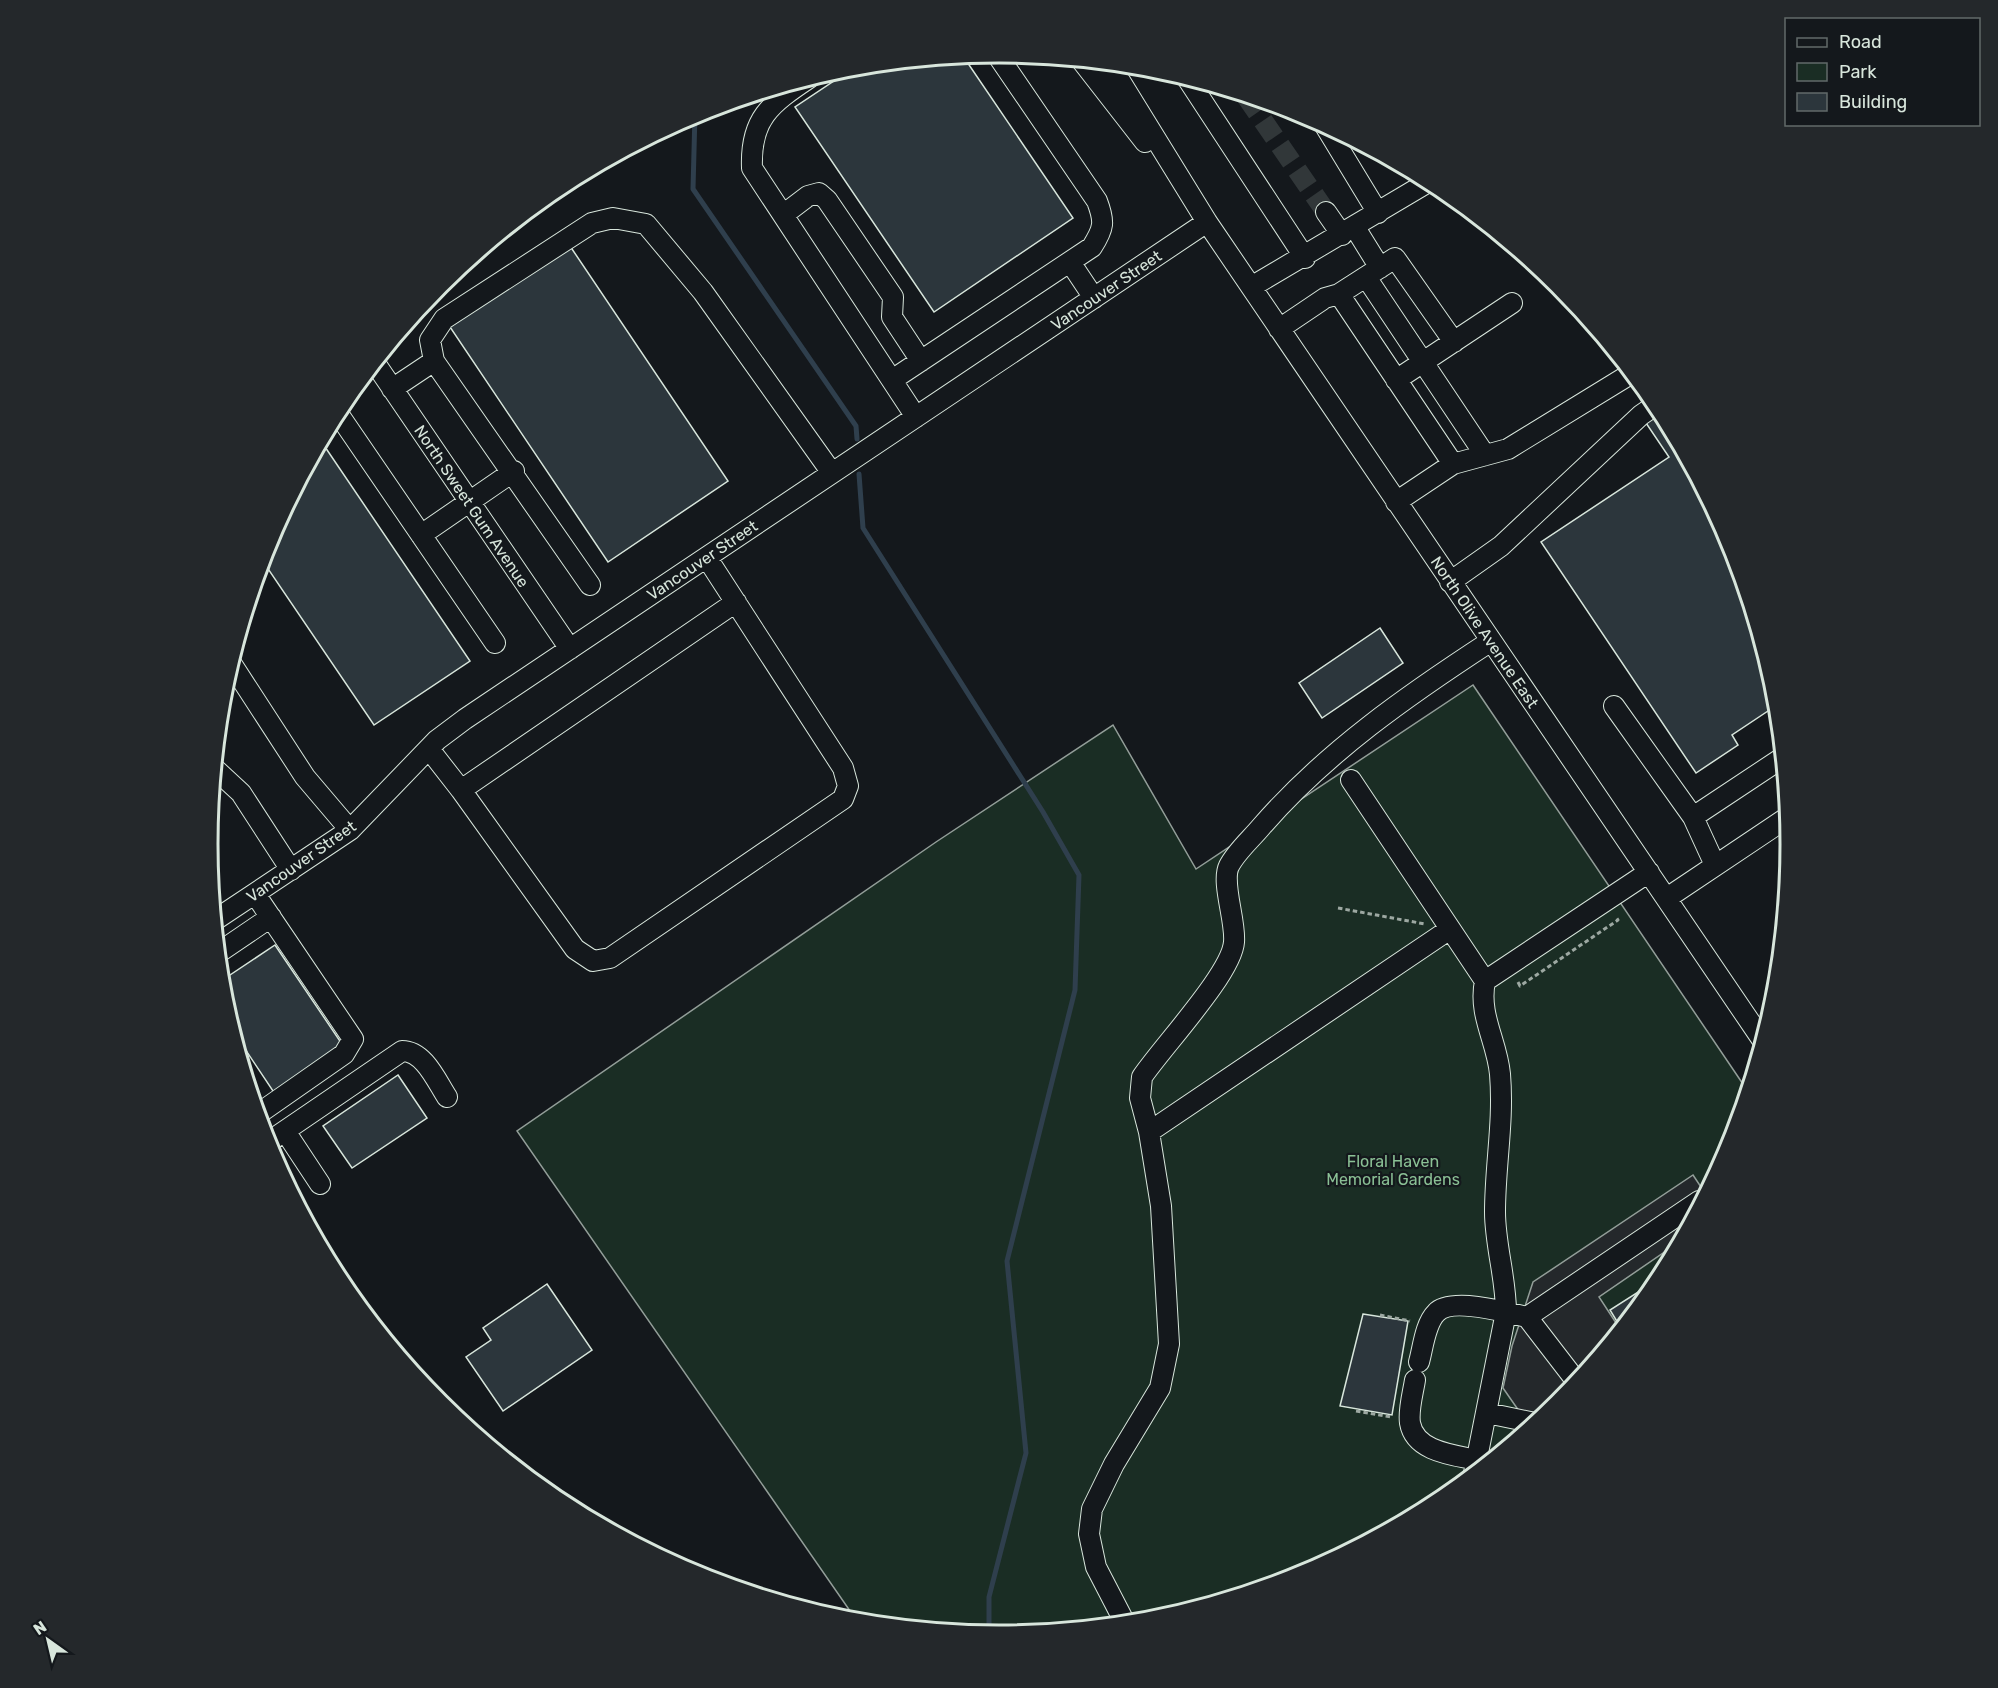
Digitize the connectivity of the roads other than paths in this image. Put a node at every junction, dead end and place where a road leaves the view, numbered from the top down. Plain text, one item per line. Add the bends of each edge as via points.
1 (1003, 63) edge
2 (1088, 69) edge
3 (1115, 72) edge
4 (1194, 88) edge
5 (790, 92) edge
6 (1333, 139) edge
7 (1416, 184) edge
8 (1326, 212) tunnel mouth
9 (1378, 213) junction
10 (783, 215) junction
11 (1208, 222) junction
12 (1348, 231) junction
13 (1305, 258) junction
14 (1070, 262) junction
15 (1381, 267) junction
16 (1251, 287) junction
17 (1339, 294) junction
18 (1095, 298) junction
19 (1512, 303) dead end
20 (1280, 329) junction
21 (1454, 342) junction
22 (434, 361) junction
23 (921, 361) junction
24 (1422, 362) junction
25 (379, 369) edge
26 (1625, 377) edge
27 (892, 380) junction
28 (1396, 380) junction
29 (392, 389) junction
30 (1648, 410) edge
31 (916, 417) junction
32 (343, 421) edge
33 (1485, 455) junction
34 (1453, 464) junction
35 (514, 471) junction
36 (832, 473) junction
37 (469, 501) junction
38 (1396, 502) junction
39 (421, 535) junction
40 (707, 558) junction
41 (1450, 582) junction
42 (590, 585) dead end
43 (736, 602) junction
44 (1491, 641) junction
45 (495, 643) dead end
46 (570, 649) junction
47 (238, 673) edge
48 (1614, 706) dead end
49 (429, 749) junction
50 (1775, 763) edge
51 (222, 775) edge
52 (1351, 780) dead end
53 (461, 790) junction
54 (1693, 817) junction
55 (1779, 823) edge
56 (350, 830) junction
57 (1715, 865) junction
58 (291, 870) junction
59 (1649, 872) junction
60 (255, 894) junction
61 (1667, 898) junction
62 (222, 915) edge
63 (271, 917) junction
64 (1450, 929) junction
65 (225, 947) edge
66 (1485, 981) junction
67 (1756, 1032) edge
68 (447, 1097) dead end
69 (264, 1110) edge
70 (285, 1131) junction
71 (1149, 1132) junction
72 (275, 1138) edge
73 (320, 1184) dead end
74 (1689, 1208) edge
75 (1506, 1312) junction
76 (1527, 1317) junction
77 (1571, 1375) edge
78 (1487, 1413) junction
79 (1525, 1421) edge
80 (1476, 1463) edge
81 (1473, 1465) edge
82 (1121, 1615) edge

1 - 14 street via 1102,214 1102,230 1092,247
2 - 11 street, North Olive Avenue East
3 - 11 street, North Olive Avenue East
4 - 13 street
5 - 10 street via 758,123 751,149 752,168
6 - 9 street
7 - 9 street
8 - 12 street
9 - 12 street
10 - 23 street via 808,196 819,193 827,200 893,297 892,317
10 - 27 street
11 - 16 street, North Olive Avenue East
11 - 18 street, Vancouver Street
12 - 13 street
12 - 15 street
13 - 16 street
14 - 18 street
14 - 23 street
15 - 17 street
15 - 21 street
15 - 24 street
16 - 20 street, North Olive Avenue East
17 - 20 street via 1325,298
17 - 28 street
18 - 31 street, Vancouver Street
19 - 21 street
20 - 38 street, North Olive Avenue East
21 - 24 street
22 - 29 street
22 - 35 street
22 - 36 street via 430,340 444,319 568,237 592,223 613,218 646,224 703,292
23 - 27 street
24 - 28 street
24 - 33 street
25 - 29 street, North Sweet Gum Avenue
26 - 33 street via 1508,449
27 - 31 street
28 - 34 street
29 - 37 street, North Sweet Gum Avenue
30 - 41 street via 1501,546
31 - 36 street, Vancouver Street
32 - 39 street
33 - 34 street
34 - 38 street
35 - 37 street
35 - 42 street
36 - 40 street, Vancouver Street
37 - 39 street
37 - 46 street, North Sweet Gum Avenue
38 - 41 street, North Olive Avenue East
39 - 45 street
40 - 43 street
40 - 46 street, Vancouver Street
41 - 44 street, North Olive Avenue East
43 - 53 street
43 - 53 street via 843,768 848,786 843,799 610,958 593,961 575,949
44 - 59 street, North Olive Avenue East
44 - 71 street via 1417,690 1289,794 1229,866 1226,881 1234,943 1224,971 1143,1077 1140,1098
46 - 49 street, Vancouver Street via 465,719
47 - 56 street via 305,777
48 - 54 street
49 - 53 street
49 - 56 street, Vancouver Street
50 - 54 street
51 - 58 street via 241,793
52 - 64 street
54 - 57 street
55 - 57 street
56 - 58 street, Vancouver Street
57 - 61 street
58 - 60 street, Vancouver Street
59 - 61 street, North Olive Avenue East
59 - 66 street
60 - 62 street, Vancouver Street
60 - 63 street
61 - 67 street, North Olive Avenue East
63 - 65 street
63 - 69 street via 353,1039 344,1054
64 - 66 street
64 - 71 street
66 - 75 street via 1481,1000 1500,1072 1502,1136 1495,1213
68 - 70 street via 420,1058 411,1051 402,1051
70 - 72 street
70 - 73 street
71 - 82 street via 1161,1206 1169,1344 1160,1388 1092,1509 1089,1534 1096,1567
74 - 76 street
75 - 76 street
75 - 78 street
75 - 81 street via 1470,1306 1443,1307 1434,1314 1417,1371 1409,1421 1413,1432 1436,1451
76 - 77 street
78 - 79 street
78 - 80 street

